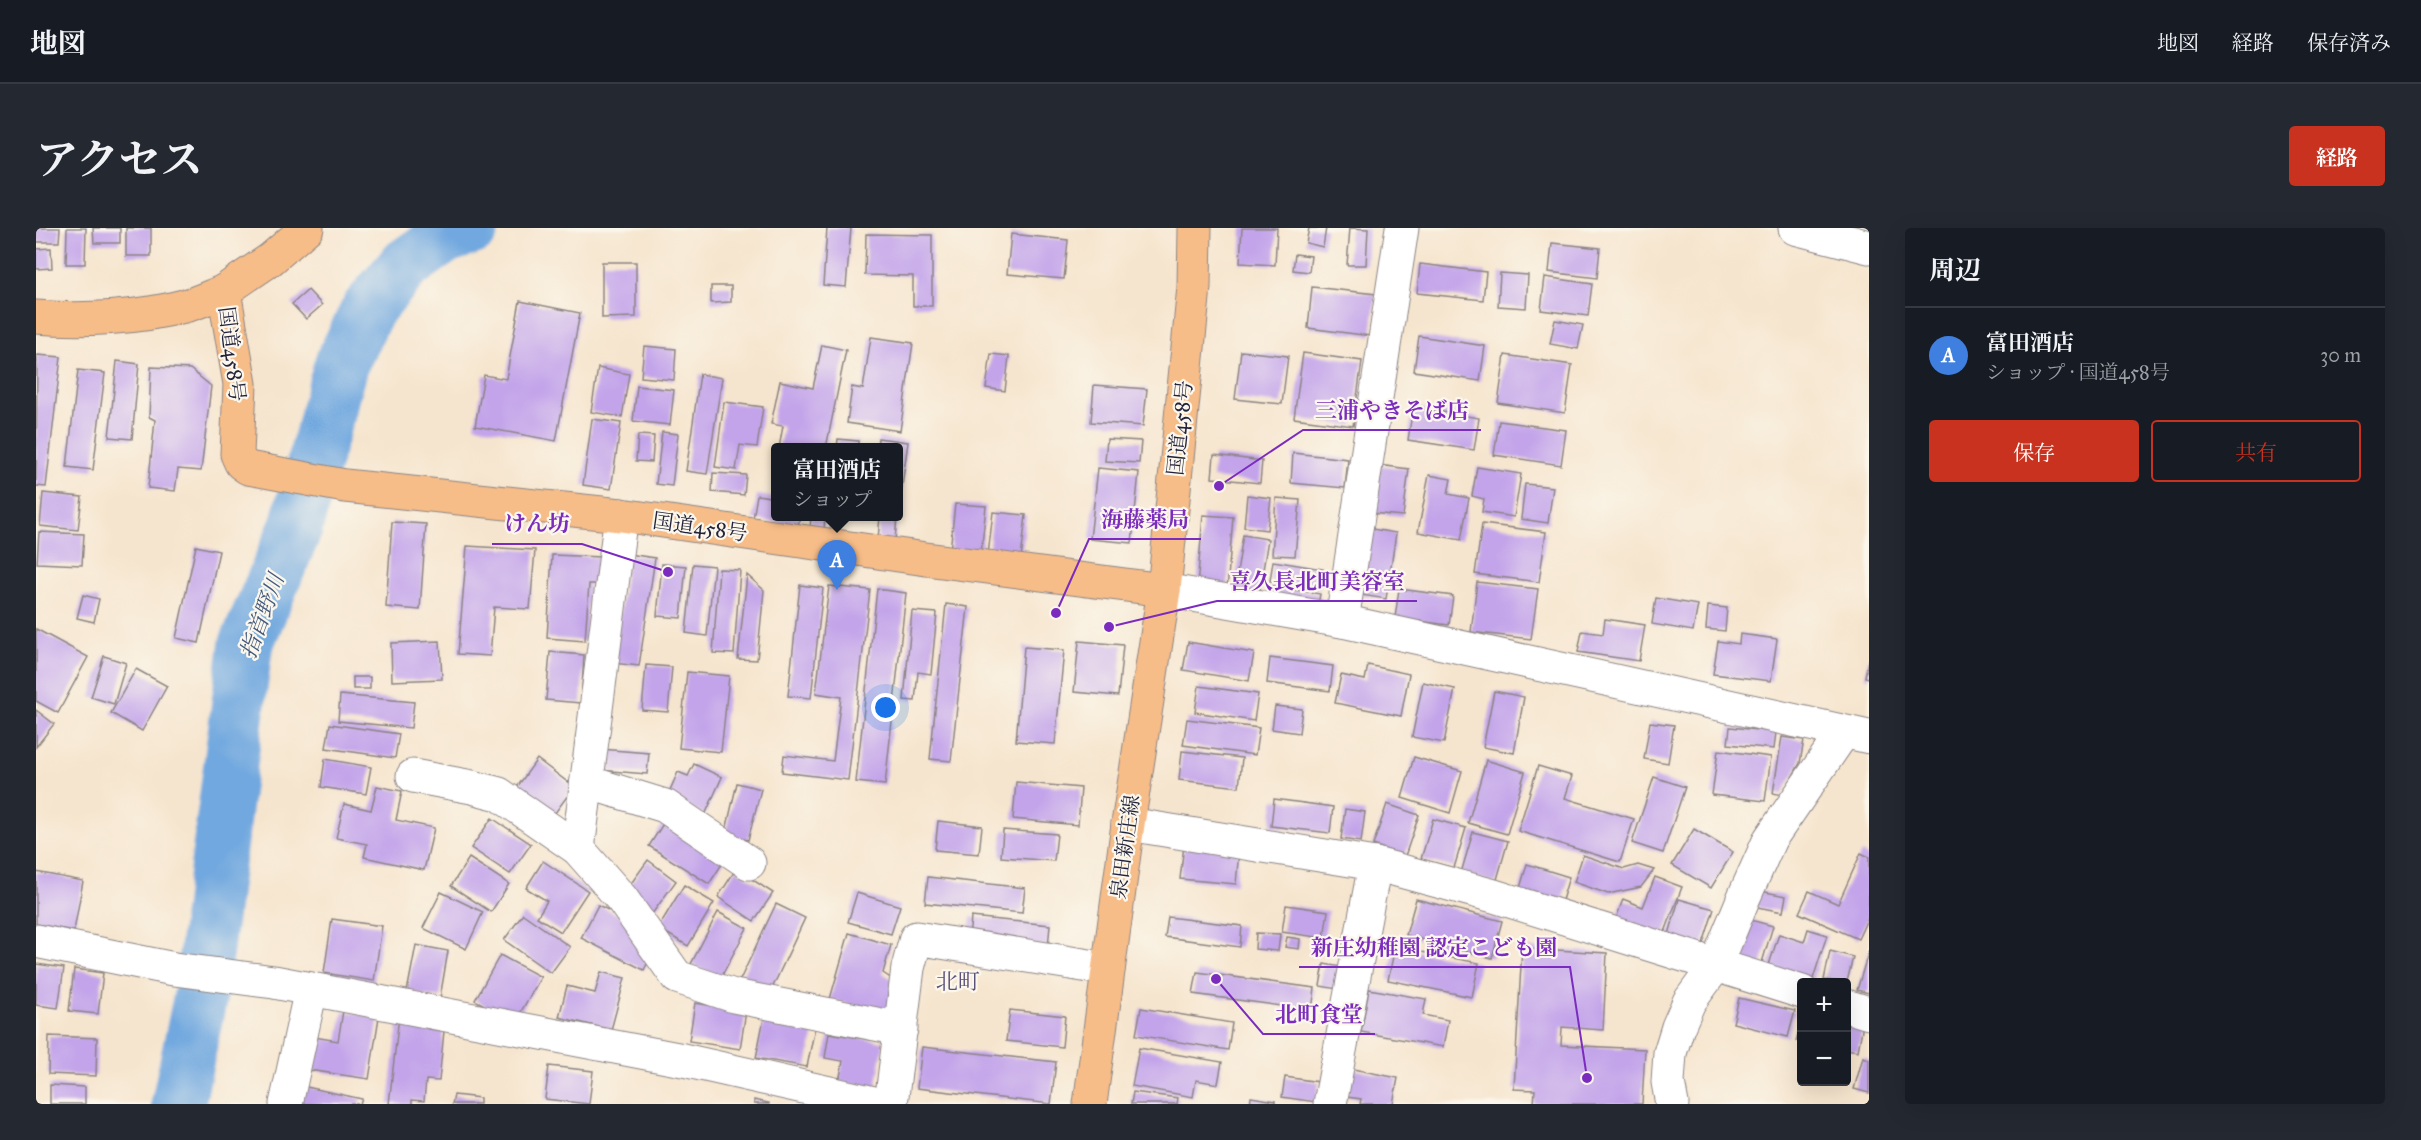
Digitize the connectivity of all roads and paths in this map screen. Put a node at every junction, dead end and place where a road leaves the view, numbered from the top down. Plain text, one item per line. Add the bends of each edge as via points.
1 (307, 228) edge
2 (1195, 228) edge
3 (1402, 228) edge
4 (1795, 228) edge
5 (1869, 247) edge
6 (224, 291) junction
7 (36, 317) edge
8 (621, 515) junction
9 (1164, 590) junction
10 (1342, 621) junction
11 (1856, 735) edge
12 (412, 776) dead end
13 (587, 782) junction
14 (1128, 824) junction
15 (578, 849) junction
16 (749, 863) dead end
17 (1375, 864) junction
18 (36, 941) edge
19 (1716, 965) junction
20 (1108, 969) junction
21 (311, 989) junction
22 (1797, 990) edge
23 (1851, 1008) edge
24 (1869, 1013) edge
25 (901, 1029) junction
26 (286, 1104) edge
27 (879, 1104) edge
28 (891, 1104) edge
29 (1090, 1104) edge
30 (1330, 1104) edge
31 (1672, 1104) edge

1 - 6 main road via 272,259
2 - 9 main road, 国道458号 via 1194,287
3 - 10 street
4 - 5 street
6 - 7 main road, 国道458号 via 185,306 140,314
6 - 8 main road, 国道458号 via 240,384 237,454 248,468 345,486
8 - 9 main road, 国道458号
8 - 13 street
9 - 10 street
9 - 14 main road, 泉田新庄線
10 - 11 street
11 - 19 street via 1770,839
12 - 15 street via 499,794
13 - 15 street
13 - 16 street via 665,806
14 - 17 street
14 - 20 main road, 泉田新庄線
15 - 25 street via 622,899 677,977 734,996
17 - 19 street via 1494,896
17 - 30 street
18 - 21 street via 174,969
19 - 22 street
19 - 31 street via 1689,1002 1678,1027 1670,1053 1668,1082
20 - 25 street via 916,938 908,968
20 - 29 main road, 泉田新庄線
21 - 26 street
21 - 27 street via 683,1060
23 - 24 street
25 - 28 street

